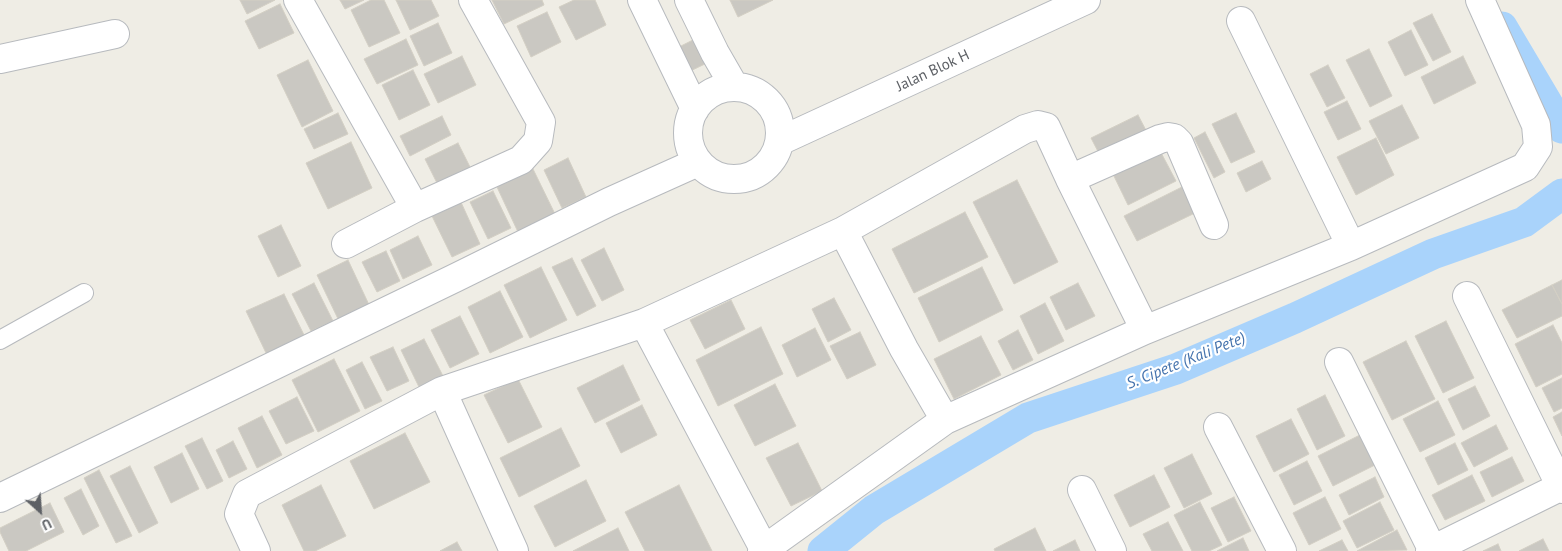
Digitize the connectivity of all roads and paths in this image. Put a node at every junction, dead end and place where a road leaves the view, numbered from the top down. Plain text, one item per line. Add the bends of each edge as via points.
1 (298, 0) edge
2 (473, 0) edge
3 (642, 0) edge
4 (689, 0) edge
5 (1086, 0) edge
6 (1480, 0) edge
7 (1241, 20) dead end
8 (115, 34) dead end
9 (0, 59) edge
10 (734, 86) junction
11 (695, 109) junction
12 (780, 141) junction
13 (698, 162) junction
14 (1070, 180) junction
15 (415, 208) junction
16 (1214, 225) dead end
17 (843, 231) junction
18 (346, 244) dead end
19 (1351, 246) junction
20 (84, 293) dead end
21 (1466, 296) dead end
22 (644, 323) junction
23 (1145, 330) junction
24 (0, 340) edge
25 (1339, 362) dead end
26 (442, 391) junction
27 (945, 420) junction
28 (1218, 427) dead end
29 (1562, 487) edge
30 (1082, 490) dead end
31 (0, 498) edge
32 (763, 550) edge
33 (256, 551) edge
34 (514, 551) edge
35 (1112, 551) edge
36 (1282, 551) edge
37 (1432, 551) edge

1 - 15 street
2 - 15 street via 540,122 538,141 521,160
3 - 11 street
4 - 10 street
5 - 12 street, Jalan Blok H
6 - 19 street via 1536,126 1538,146 1525,167
7 - 19 street
8 - 9 street
10 - 11 street via 718,89
10 - 12 street via 754,90 770,102 780,121
11 - 13 street via 689,122 688,136
12 - 13 street via 768,165 746,178 732,180 719,177
13 - 31 street via 609,202
14 - 16 street via 1160,138 1174,138
14 - 17 street via 1046,127 1038,126 1025,129
14 - 23 street
15 - 18 street
17 - 22 street
17 - 27 street
19 - 23 street
20 - 24 lane
21 - 29 street
22 - 26 street
22 - 32 street
23 - 27 street
25 - 37 street
26 - 33 street via 247,494 239,514
26 - 34 street
27 - 32 street
28 - 36 street
29 - 37 street
30 - 35 street

